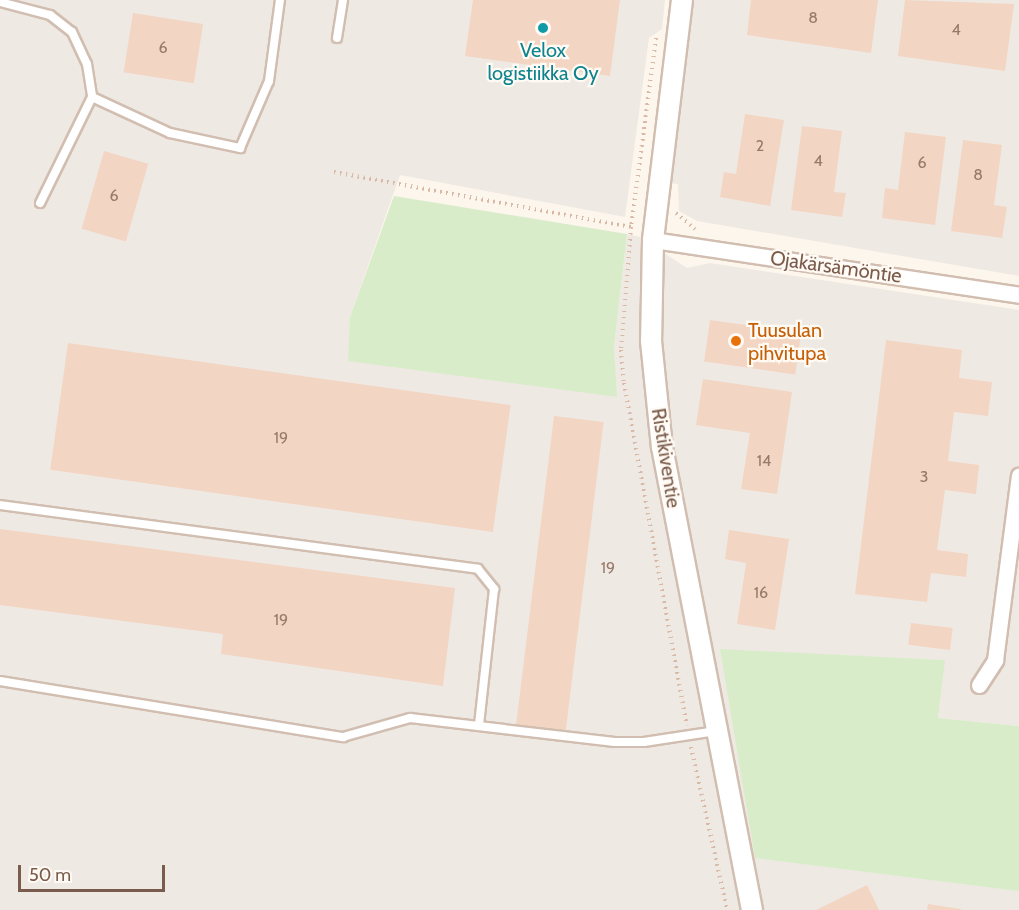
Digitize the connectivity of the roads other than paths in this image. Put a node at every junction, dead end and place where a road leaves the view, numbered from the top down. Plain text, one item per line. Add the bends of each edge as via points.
1 (280, 0) edge
2 (343, 0) edge
3 (682, 0) edge
4 (0, 2) edge
5 (337, 38) dead end
6 (92, 97) junction
7 (40, 203) dead end
8 (653, 240) junction
9 (1019, 295) edge
10 (1019, 476) edge
11 (0, 505) edge
12 (0, 681) edge
13 (979, 685) dead end
14 (479, 725) junction
15 (716, 731) junction
16 (752, 910) edge

1 - 6 lane via 269,81 240,148 170,133
2 - 5 lane
3 - 8 street, Ristikiventie
4 - 6 lane via 50,15 72,32 87,64
6 - 7 lane
8 - 9 street, Ojakärsämöntie
8 - 15 street, Ristikiventie via 651,341 662,447
10 - 13 street via 995,660
11 - 14 lane via 478,569 494,589
12 - 14 lane via 343,737 410,718
14 - 15 lane via 615,742
15 - 16 street, Ristikiventie

